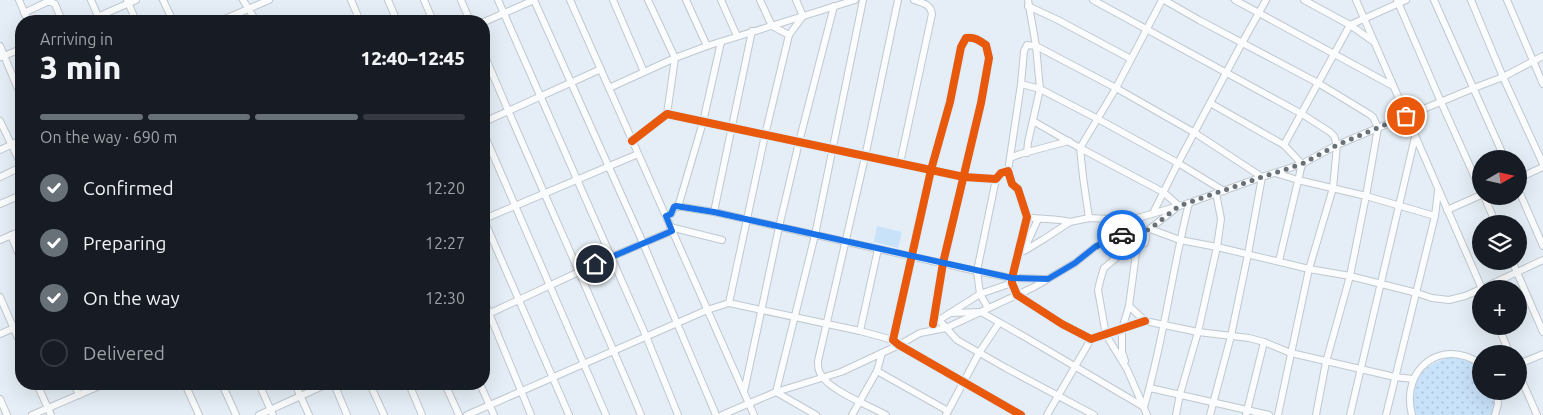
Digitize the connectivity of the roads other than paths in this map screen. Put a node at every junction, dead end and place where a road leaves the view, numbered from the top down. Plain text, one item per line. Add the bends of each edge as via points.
1 (19, 0) edge
2 (91, 0) edge
3 (136, 0) edge
4 (163, 0) edge
5 (243, 0) edge
6 (269, 0) edge
7 (351, 0) edge
8 (388, 0) edge
9 (424, 0) edge
10 (461, 0) edge
11 (498, 0) edge
12 (534, 0) edge
13 (570, 0) edge
14 (612, 0) edge
15 (648, 0) edge
16 (686, 0) edge
17 (721, 0) edge
18 (760, 0) edge
19 (796, 0) edge
20 (855, 0) edge
21 (863, 0) edge
22 (898, 0) edge
23 (914, 0) edge
24 (1093, 0) edge
25 (1163, 0) edge
26 (1235, 0) edge
27 (1266, 0) edge
28 (1304, 0) edge
29 (1356, 0) edge
30 (1406, 0) edge
31 (1434, 0) edge
32 (1471, 0) edge
33 (1507, 0) edge
34 (51, 1) edge
35 (128, 2) edge
36 (841, 2) edge
37 (1398, 2) edge
38 (1028, 3) edge
39 (834, 6) junction
40 (248, 9) junction
41 (24, 13) joint
42 (1259, 13) junction
43 (503, 14) junction
44 (60, 15) edge
45 (97, 15) edge
46 (106, 15) edge
47 (133, 15) edge
48 (170, 15) edge
49 (234, 15) edge
50 (252, 15) edge
51 (357, 15) edge
52 (394, 15) edge
53 (430, 15) edge
54 (467, 15) edge
55 (803, 16) junction
56 (490, 19) edge
57 (1364, 19) junction
58 (1350, 25) junction
59 (772, 26) junction
60 (1147, 30) junction
61 (752, 31) junction
62 (737, 36) junction
63 (790, 36) junction
64 (721, 42) junction
65 (1374, 42) junction
66 (1242, 43) junction
67 (0, 46) edge
68 (707, 46) junction
69 (1036, 46) junction
70 (15, 52) edge
71 (1334, 54) junction
72 (1543, 56) edge
73 (2, 57) edge
74 (675, 58) junction
75 (1131, 59) junction
76 (1533, 61) junction
77 (490, 68) edge
78 (601, 69) junction
79 (644, 72) junction
80 (1226, 73) junction
81 (1503, 77) junction
82 (572, 83) junction
83 (1318, 83) junction
84 (15, 84) edge
85 (1021, 84) junction
86 (1543, 84) edge
87 (1393, 86) junction
88 (609, 88) junction
89 (1116, 88) junction
90 (1474, 88) junction
91 (1040, 89) junction
92 (540, 98) junction
93 (1441, 102) junction
94 (1210, 103) junction
95 (508, 112) junction
96 (667, 114) junction
97 (1302, 114) junction
98 (1406, 116) junction
99 (1098, 119) junction
100 (490, 120) edge
101 (1033, 121) junction
102 (0, 122) edge
103 (703, 122) junction
104 (731, 127) junction
105 (1378, 128) junction
106 (1195, 133) junction
107 (765, 135) junction
108 (1415, 137) junction
109 (632, 141) junction
110 (799, 142) junction
111 (1069, 142) junction
112 (15, 143) edge
113 (12, 145) junction
114 (1337, 145) junction
115 (1284, 146) junction
116 (490, 148) edge
117 (1080, 148) junction
118 (0, 150) edge
119 (833, 150) junction
120 (1501, 150) edge
121 (15, 151) edge
122 (1027, 153) junction
123 (638, 154) junction
124 (865, 157) junction
125 (1010, 158) junction
126 (900, 163) junction
127 (1178, 163) junction
128 (1302, 164) junction
129 (608, 166) junction
130 (1543, 166) edge
131 (15, 170) edge
132 (931, 170) junction
133 (1008, 171) junction
134 (1276, 172) junction
135 (1472, 172) edge
136 (1528, 174) edge
137 (0, 177) edge
138 (964, 177) junction
139 (1262, 177) junction
140 (577, 179) junction
141 (996, 179) junction
142 (1298, 180) junction
143 (1333, 188) junction
144 (1438, 190) junction
145 (1224, 191) junction
146 (1163, 192) junction
147 (544, 193) junction
148 (1216, 193) junction
149 (1366, 196) junction
150 (15, 198) edge
151 (1472, 199) edge
152 (1189, 203) junction
153 (0, 204) edge
154 (1399, 205) junction
155 (1525, 205) edge
156 (514, 206) junction
157 (1179, 206) junction
158 (678, 207) junction
159 (1447, 210) junction
160 (714, 212) junction
161 (1154, 212) junction
162 (490, 216) edge
163 (666, 216) junction
164 (1435, 216) junction
165 (1027, 217) junction
166 (1089, 218) junction
167 (1038, 219) junction
168 (747, 220) junction
169 (1070, 222) junction
170 (779, 227) junction
171 (671, 229) junction
172 (1147, 230) junction
173 (15, 233) edge
174 (490, 233) edge
175 (1128, 234) junction
176 (11, 235) junction
177 (815, 235) junction
178 (0, 240) edge
179 (722, 240) dead end
180 (1180, 240) junction
181 (846, 242) junction
182 (643, 243) junction
183 (15, 245) edge
184 (1135, 245) junction
185 (1543, 246) edge
186 (1217, 247) junction
187 (878, 249) junction
188 (1020, 251) junction
189 (1248, 254) junction
190 (912, 256) junction
191 (611, 257) junction
192 (1543, 260) edge
193 (1279, 261) junction
194 (943, 263) junction
195 (1309, 269) junction
196 (977, 271) junction
197 (580, 272) junction
198 (1517, 272) junction
199 (1350, 276) junction
200 (1048, 279) junction
201 (1012, 280) junction
202 (1478, 280) edge
203 (1501, 280) edge
204 (1380, 284) junction
205 (551, 286) junction
206 (1417, 293) junction
207 (1472, 293) edge
208 (980, 294) junction
209 (1016, 295) junction
210 (0, 297) edge
211 (519, 300) junction
212 (729, 303) junction
213 (1129, 306) junction
214 (988, 308) junction
215 (762, 309) junction
216 (707, 310) junction
217 (981, 312) junction
218 (490, 313) edge
219 (950, 313) junction
220 (795, 316) junction
221 (939, 320) junction
222 (1145, 321) junction
223 (678, 323) junction
224 (998, 323) junction
225 (490, 324) edge
226 (827, 324) junction
227 (933, 324) junction
228 (1164, 325) junction
229 (14, 328) joint
230 (946, 328) junction
231 (1122, 329) junction
232 (860, 331) junction
233 (1198, 332) junction
234 (1543, 332) edge
235 (920, 333) junction
236 (0, 334) edge
237 (1106, 335) junction
238 (646, 336) junction
239 (1231, 336) junction
240 (1091, 339) junction
241 (893, 340) junction
242 (1264, 342) junction
243 (899, 345) junction
244 (614, 351) junction
245 (882, 353) junction
246 (979, 353) junction
247 (1291, 353) junction
248 (1543, 354) edge
249 (1472, 358) edge
250 (1527, 361) edge
251 (1326, 362) junction
252 (585, 364) junction
253 (1075, 367) junction
254 (1128, 369) junction
255 (1360, 369) junction
256 (877, 370) junction
257 (553, 377) junction
258 (1395, 377) junction
259 (822, 378) junction
260 (1413, 379) junction
261 (964, 382) junction
262 (1150, 388) junction
263 (40, 390) edge
264 (77, 390) edge
265 (90, 390) edge
266 (188, 390) edge
267 (225, 390) edge
268 (262, 390) edge
269 (298, 390) edge
270 (314, 390) edge
271 (337, 390) edge
272 (373, 390) edge
273 (412, 390) edge
274 (448, 390) edge
275 (483, 390) edge
276 (520, 391) junction
277 (776, 392) junction
278 (1527, 392) edge
279 (744, 393) junction
280 (1180, 394) junction
281 (79, 395) junction
282 (300, 396) junction
283 (1058, 396) junction
284 (0, 399) edge
285 (1498, 400) edge
286 (860, 402) junction
287 (1213, 402) junction
288 (749, 404) junction
289 (490, 405) junction
290 (1144, 407) junction
291 (47, 408) junction
292 (272, 412) edge
293 (1246, 412) edge
294 (947, 413) edge
295 (7, 415) edge
296 (32, 415) edge
297 (50, 415) edge
298 (199, 415) edge
299 (236, 415) edge
300 (259, 415) edge
301 (309, 415) edge
302 (347, 415) edge
303 (384, 415) edge
304 (422, 415) edge
305 (459, 415) edge
306 (466, 415) edge
307 (494, 415) edge
308 (531, 415) edge
309 (569, 415) edge
310 (606, 415) edge
311 (641, 415) edge
312 (678, 415) edge
313 (716, 415) edge
314 (722, 415) edge
315 (754, 415) edge
316 (816, 415) edge
317 (852, 415) edge
318 (886, 415) edge
319 (1021, 415) edge
320 (1047, 415) edge
321 (1094, 415) edge
322 (1148, 415) edge
323 (1176, 415) edge
324 (1210, 415) edge
325 (1269, 415) edge
326 (1278, 415) edge
327 (1316, 415) edge
328 (1350, 415) edge
329 (1386, 415) edge
330 (1412, 415) edge
331 (1494, 415) edge
332 (1537, 415) edge

1 - 41 street
2 - 45 street
3 - 35 street
4 - 48 street
5 - 40 street
6 - 40 street
7 - 51 street
8 - 52 street
9 - 53 street
10 - 54 street
11 - 43 street
12 - 43 street
12 - 82 street
13 - 78 street
14 - 79 street
15 - 74 street
16 - 68 street
17 - 62 street
18 - 59 street
19 - 55 street
20 - 36 street
21 - 119 street
22 - 124 street
23 - 126 street via 928,5 932,14
24 - 60 street
25 - 60 street
25 - 66 street
26 - 42 street
27 - 42 street
28 - 58 street
29 - 57 street
30 - 37 street
31 - 90 street
32 - 81 street
33 - 76 street
34 - 41 street
34 - 44 street
35 - 46 street
35 - 47 street
36 - 39 street
37 - 57 street
37 - 93 street
38 - 69 street
38 - 75 street
39 - 55 street
39 - 110 street
40 - 49 street
40 - 50 street
42 - 66 street
42 - 71 street
43 - 56 street
43 - 92 street
55 - 59 street
55 - 63 street
57 - 58 street
57 - 65 street
58 - 65 street
58 - 71 street
59 - 61 street
59 - 63 street
60 - 75 street
60 - 80 street
61 - 62 street
61 - 104 street
62 - 64 street
63 - 107 street
64 - 68 street
64 - 103 street
65 - 87 street
66 - 80 street
66 - 83 street
67 - 73 street
68 - 74 street
69 - 85 street via 1025,47
69 - 89 street
69 - 91 street
70 - 73 street
71 - 83 street
71 - 87 street
72 - 76 street
73 - 84 street
74 - 79 street
74 - 96 street
75 - 89 street
76 - 81 street
76 - 86 street
77 - 95 street
78 - 82 street
78 - 88 street
79 - 88 street
80 - 94 street
80 - 97 street
81 - 90 street
81 - 130 street
82 - 92 street
82 - 129 street
83 - 97 street
83 - 105 street via 1369,114
85 - 91 street
85 - 125 street
87 - 98 street
88 - 109 street
89 - 99 street
89 - 106 street
90 - 93 street
90 - 120 street
91 - 99 street
91 - 101 street
92 - 95 street
92 - 140 street
93 - 98 street
93 - 135 street
94 - 106 street
94 - 115 street
95 - 100 street
95 - 147 street
96 - 103 street
96 - 109 street
97 - 114 street via 1330,132
97 - 115 street
98 - 105 street
98 - 108 street
99 - 117 street
99 - 127 street
101 - 111 street
101 - 122 street
102 - 113 street
103 - 104 street
103 - 158 street
104 - 107 street
104 - 160 street
105 - 114 street
105 - 149 street
106 - 127 street
106 - 139 street
107 - 110 street
107 - 168 street
108 - 144 street
108 - 154 street
109 - 123 street
110 - 119 street
110 - 170 street
111 - 117 street
111 - 122 street
112 - 113 street
113 - 118 street
113 - 121 street
114 - 128 street
114 - 143 street
115 - 128 street
116 - 156 street
117 - 146 street
117 - 166 street
119 - 124 street
119 - 177 street
122 - 125 street
123 - 129 street
123 - 163 street
124 - 126 street
124 - 181 street
125 - 133 street
126 - 132 street
127 - 145 street
127 - 146 street
128 - 134 street
128 - 142 street
129 - 140 street
129 - 182 street
130 - 136 street
131 - 137 street
132 - 138 street
132 - 138 street via 963,42 966,38 977,38 986,45 989,58
132 - 190 street
133 - 141 street
133 - 165 street
134 - 139 street
134 - 142 street
138 - 141 street
138 - 194 street
139 - 145 street
139 - 189 street
140 - 147 street
140 - 191 street
141 - 196 street
142 - 143 street
142 - 193 street
143 - 149 street
143 - 195 street
144 - 159 street
144 - 164 street
145 - 148 street
146 - 157 street
146 - 161 street
147 - 156 street
147 - 197 street
148 - 152 street
148 - 186 street via 1221,219
149 - 154 street
149 - 199 street
150 - 153 street
151 - 159 street
152 - 157 street
152 - 180 street
154 - 164 street
154 - 204 street
155 - 185 street
156 - 162 street
156 - 205 street
157 - 161 street
157 - 172 street
158 - 160 street
158 - 163 street
159 - 202 street
160 - 168 street
161 - 166 street via 1131,220
163 - 171 street
164 - 206 street
165 - 167 street
165 - 188 street
166 - 169 street
167 - 169 street
167 - 188 street
168 - 170 street
168 - 212 street
169 - 188 street
170 - 177 street
170 - 215 street
171 - 179 street
171 - 182 street
171 - 216 street
172 - 175 street via 1135,229
172 - 180 street
172 - 184 street via 1145,242
173 - 176 street
174 - 211 street
175 - 184 street
175 - 200 street via 1118,235 1095,247
176 - 178 street
176 - 183 street
177 - 181 street
177 - 220 street
180 - 186 street
180 - 228 street
181 - 187 street
181 - 226 street
182 - 191 street
182 - 223 street
184 - 213 street
184 - 237 street via 1104,268 1099,296
186 - 189 street
186 - 233 street
187 - 190 street
187 - 232 street
188 - 201 street
189 - 193 street
189 - 239 street
190 - 194 street
190 - 241 street
191 - 197 street
191 - 238 street
192 - 198 street
193 - 195 street
194 - 196 street
194 - 227 street
195 - 199 street
195 - 247 street
196 - 201 street
196 - 208 street
197 - 205 street
197 - 244 street
198 - 203 street
198 - 234 street
199 - 204 street
199 - 251 street
200 - 201 street
200 - 209 street
201 - 208 street
201 - 209 street
204 - 206 street
204 - 255 street
205 - 211 street
205 - 252 street
206 - 207 street via 1449,300
206 - 258 street
208 - 214 street
208 - 219 street
209 - 214 street
209 - 240 street
210 - 229 street
211 - 218 street
211 - 257 street
212 - 215 street
212 - 216 street
213 - 222 street
213 - 231 street
214 - 217 street
215 - 220 street
215 - 279 street
216 - 223 street
216 - 279 street
217 - 219 street
217 - 224 street
217 - 230 street
219 - 221 street
220 - 226 street
220 - 277 street
221 - 227 street
221 - 230 street
222 - 228 street
222 - 231 street
223 - 238 street
223 - 313 street
224 - 246 street
224 - 253 street
225 - 276 street
226 - 232 street
226 - 259 street via 818,361
227 - 235 street
228 - 233 street
228 - 262 street
229 - 236 street
230 - 235 street
230 - 246 street via 957,340
231 - 237 street
231 - 254 street via 1122,352
232 - 241 street
233 - 239 street
233 - 280 street
235 - 243 street
237 - 240 street
237 - 254 street
238 - 244 street
238 - 312 street
239 - 242 street
239 - 287 street
240 - 253 street
241 - 243 street
242 - 247 street
242 - 293 street
243 - 245 street
243 - 261 street
244 - 252 street
244 - 311 street
245 - 256 street
245 - 259 street
246 - 261 street
246 - 283 street
247 - 251 street
247 - 326 street
248 - 250 street
249 - 260 street via 1445,354 1432,359
251 - 255 street
251 - 327 street
252 - 257 street
252 - 310 street
253 - 283 street
253 - 290 street
254 - 290 street
255 - 258 street
255 - 328 street
256 - 286 street
256 - 294 street
257 - 276 street
257 - 309 street
258 - 260 street
258 - 329 street
259 - 277 street
259 - 286 street
260 - 330 street via 1409,391
261 - 294 street
261 - 319 street
262 - 280 street
262 - 290 street
263 - 291 street
264 - 281 street
265 - 281 street
266 - 298 street
267 - 299 street
268 - 292 street
269 - 282 street
270 - 282 street
271 - 302 street
272 - 303 street
273 - 304 street
274 - 305 street
275 - 289 street
276 - 289 street
276 - 308 street
277 - 288 street
277 - 316 street
278 - 332 street
279 - 288 street
280 - 287 street
280 - 323 street
281 - 291 street
282 - 292 street
282 - 301 street
283 - 320 street
283 - 321 street
284 - 295 street
285 - 331 street
286 - 317 street
286 - 318 street
287 - 293 street
287 - 324 street
288 - 314 street
288 - 315 street
289 - 306 street
289 - 307 street
290 - 322 street
291 - 296 street
291 - 297 street
292 - 300 street
293 - 325 street

